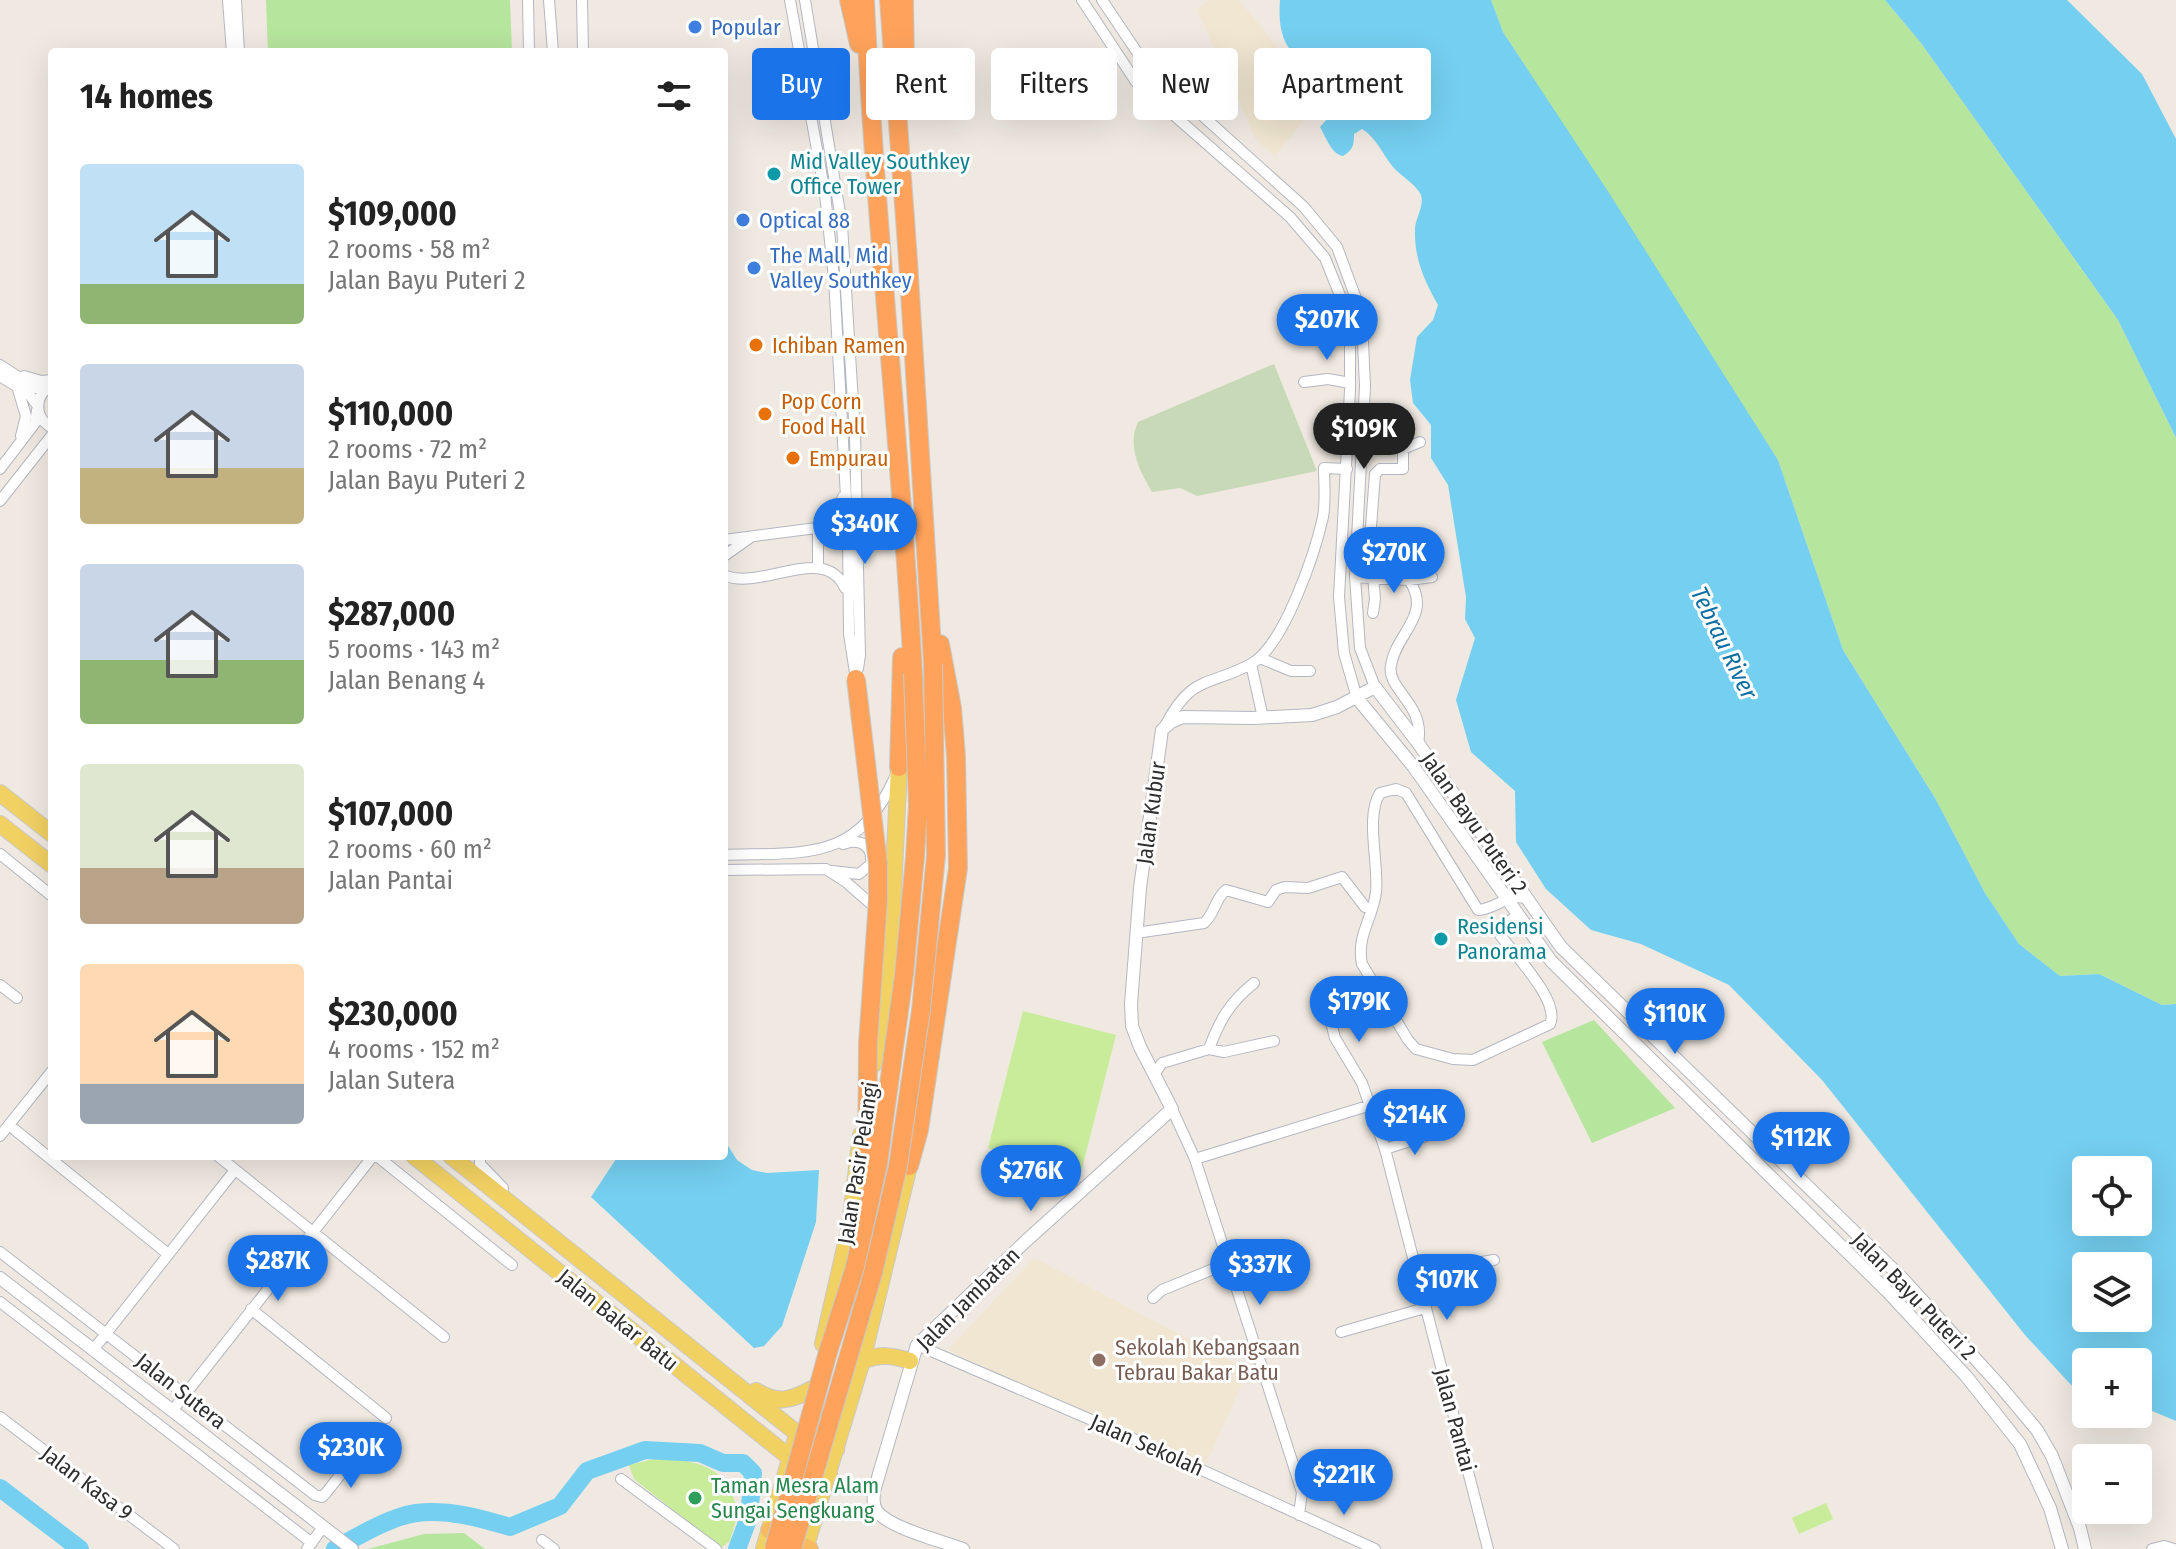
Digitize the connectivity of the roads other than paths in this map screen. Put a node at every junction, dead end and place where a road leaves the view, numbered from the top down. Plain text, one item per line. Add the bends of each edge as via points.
1 (228, 0) edge
2 (239, 0) edge
3 (528, 0) edge
4 (549, 0) edge
5 (582, 0) edge
6 (790, 0) edge
7 (805, 0) edge
8 (849, 0) edge
9 (865, 0) edge
10 (889, 0) edge
11 (904, 0) edge
12 (1082, 0) edge
13 (1102, 0) edge
14 (812, 43) junction
15 (239, 46) edge
16 (232, 48) edge
17 (529, 48) edge
18 (553, 48) edge
19 (583, 48) edge
20 (799, 48) edge
21 (812, 48) edge
22 (867, 48) edge
23 (866, 76) edge
24 (813, 120) edge
25 (871, 120) edge
26 (908, 260) junction
27 (0, 365) edge
28 (0, 376) edge
29 (1304, 382) dead end
30 (1350, 383) junction
31 (48, 385) edge
32 (17, 386) junction
33 (48, 388) edge
34 (37, 408) junction
35 (48, 426) edge
36 (48, 440) edge
37 (1420, 442) dead end
38 (48, 446) edge
39 (16, 449) junction
40 (36, 455) junction
41 (0, 469) edge
42 (1347, 469) junction
43 (845, 493) junction
44 (0, 501) edge
45 (818, 528) junction
46 (752, 536) junction
47 (728, 539) edge
48 (728, 553) edge
49 (925, 563) junction
50 (818, 567) junction
51 (907, 570) junction
52 (728, 576) edge
53 (1355, 577) junction
54 (1432, 577) dead end
55 (1373, 578) junction
56 (1409, 580) junction
57 (847, 592) junction
58 (1373, 613) dead end
59 (1256, 661) junction
60 (1310, 671) dead end
61 (856, 679) junction
62 (1375, 687) junction
63 (1357, 698) junction
64 (1263, 718) junction
65 (1162, 730) junction
66 (1418, 743) junction
67 (899, 767) junction
68 (0, 793) edge
69 (0, 824) edge
70 (48, 831) edge
71 (834, 847) junction
72 (728, 855) edge
73 (1, 858) edge
74 (48, 862) edge
75 (826, 869) junction
76 (728, 870) edge
77 (48, 893) edge
78 (1525, 898) junction
79 (1506, 899) junction
80 (1365, 907) dead end
81 (1518, 915) junction
82 (892, 926) junction
83 (1136, 933) junction
84 (1254, 983) dead end
85 (0, 985) edge
86 (1323, 991) dead end
87 (17, 998) dead end
88 (1274, 1041) dead end
89 (1209, 1049) junction
90 (1155, 1073) junction
91 (48, 1076) edge
92 (1371, 1105) junction
93 (1172, 1109) junction
94 (9, 1125) junction
95 (1435, 1133) dead end
96 (0, 1136) edge
97 (1385, 1149) junction
98 (48, 1157) edge
99 (1195, 1159) junction
100 (52, 1160) edge
101 (223, 1160) edge
102 (372, 1160) edge
103 (380, 1160) edge
104 (419, 1160) edge
105 (456, 1160) edge
106 (480, 1160) edge
107 (909, 1166) joint
108 (235, 1170) junction
109 (518, 1209) junction
110 (866, 1215) junction
111 (313, 1232) junction
112 (0, 1252) edge
113 (168, 1254) junction
114 (1494, 1260) dead end
115 (1228, 1263) junction
116 (512, 1265) dead end
117 (1416, 1273) junction
118 (0, 1278) edge
119 (1153, 1298) dead end
120 (0, 1302) edge
121 (1425, 1308) junction
122 (251, 1309) junction
123 (1341, 1332) dead end
124 (106, 1333) junction
125 (444, 1337) dead end
126 (917, 1345) junction
127 (93, 1350) junction
128 (862, 1361) junction
129 (910, 1361) junction
130 (720, 1370) junction
131 (812, 1389) junction
132 (185, 1394) junction
133 (172, 1411) junction
134 (0, 1417) edge
135 (386, 1418) dead end
136 (742, 1420) junction
137 (798, 1434) junction
138 (836, 1450) junction
139 (354, 1457) dead end
140 (789, 1457) junction
141 (829, 1473) junction
142 (621, 1479) dead end
143 (783, 1481) junction
144 (1299, 1515) junction
145 (323, 1527) junction
146 (542, 1540) dead end
147 (771, 1540) edge
148 (310, 1546) edge
149 (804, 1548) edge
150 (174, 1549) edge
151 (352, 1549) edge
152 (554, 1549) edge
153 (716, 1549) edge
154 (764, 1549) edge
155 (963, 1549) edge
156 (1375, 1549) edge
157 (1488, 1549) edge
158 (2062, 1549) edge
159 (2085, 1549) edge
160 (2152, 1549) edge
161 (2174, 1549) edge

1 - 16 street
2 - 15 street
3 - 17 street
4 - 18 street
5 - 19 street
6 - 20 street
7 - 14 street
8 - 23 highway
9 - 22 highway
10 - 26 highway
11 - 26 highway
12 - 30 street, Jalan Bayu Puteri 2 via 1136,82 1265,193 1325,258 1345,308
13 - 53 street, Jalan Bayu Puteri 2 via 1145,64 1304,207 1337,247 1358,304 1363,342
14 - 21 street
14 - 61 street via 843,235 855,435 860,655
24 - 43 street via 834,278
25 - 51 highway
26 - 49 highway
27 - 31 street via 35,388
28 - 32 street
29 - 30 street
30 - 42 street, Jalan Bayu Puteri 2
32 - 34 street
32 - 39 street via 26,416
33 - 34 street
34 - 35 street
34 - 39 street via 35,423
36 - 40 street
37 - 55 street via 1403,449 1403,469 1380,469 1375,474
38 - 40 street
39 - 41 street
40 - 44 street
42 - 59 street via 1324,468 1324,507 1316,542 1285,622
42 - 63 street, Jalan Bayu Puteri 2 via 1339,597 1344,653
43 - 45 street via 830,524
43 - 57 street
45 - 46 street
45 - 50 street
46 - 47 street
46 - 48 street
49 - 107 highway via 952,708 958,868 919,1130
49 - 149 highway, bridge via 933,664 936,855 921,1010 898,1166
50 - 52 street via 744,579
50 - 57 street via 836,573
51 - 67 highway
51 - 110 highway, bridge via 918,805 915,857 904,975
53 - 55 street
53 - 62 street, Jalan Bayu Puteri 2 via 1360,648
54 - 56 street
55 - 56 street
55 - 58 street
56 - 66 street via 1418,598 1416,612 1390,672 1418,717
57 - 61 street
59 - 60 street
59 - 64 street
59 - 65 street via 1198,684
61 - 110 highway, bridge via 878,864
62 - 63 street, Jalan Kubur
62 - 66 street, Jalan Bayu Puteri 2
63 - 64 street, Jalan Kubur via 1312,715
63 - 79 street, Jalan Bayu Puteri 2 via 1413,766
64 - 65 street, Jalan Kubur via 1183,717
65 - 83 street, Jalan Kubur
66 - 78 street, Jalan Bayu Puteri 2
67 - 71 street via 874,815
67 - 82 main road, Jalan Pasir Pelangi
68 - 70 main road
69 - 74 main road
71 - 72 street
71 - 75 street via 862,842 871,852 871,864 859,874
73 - 77 street
75 - 76 street
75 - 82 street
78 - 79 street
78 - 159 street, Jalan Bayu Puteri 2 via 1561,947 1902,1278 2001,1387 2052,1456
79 - 81 street, Jalan Bayu Puteri 2
79 - 81 street via 1478,910 1406,793 1380,793 1374,808 1376,895 1359,951 1416,1049 1473,1060 1550,1024 1550,1001 1500,935 1502,926
80 - 83 street via 1342,877 1308,888 1276,890 1268,902 1226,890 1204,923
81 - 158 street, Jalan Bayu Puteri 2 via 1551,961 1888,1292 1966,1376 2020,1444 2050,1508
82 - 131 main road, Jalan Pasir Pelangi via 850,1226
83 - 90 street, Jalan Kubur via 1132,1026
84 - 89 street via 1232,1001
85 - 87 street
86 - 92 street, Jalan Pantai via 1335,1038
88 - 89 street via 1224,1052
89 - 90 street via 1162,1063
90 - 93 street, Jalan Kubur
91 - 94 street
92 - 97 street, Jalan Pantai
92 - 99 street
93 - 99 street
93 - 126 street, Jalan Jambatan
94 - 96 street
94 - 98 street
95 - 97 street
97 - 117 street, Jalan Pantai
99 - 115 street
100 - 113 street
101 - 108 street
102 - 111 street
103 - 116 street
104 - 136 main road, Jalan Bakar Batu
105 - 109 main road, Jalan Bakar Batu
106 - 109 street
107 - 128 main road, Jalan Pasir Pelangi
108 - 111 street
108 - 113 street
109 - 130 main road, Jalan Bakar Batu
110 - 147 highway, bridge via 855,1267
111 - 122 street
111 - 125 street
112 - 124 street, Jalan Sutera
113 - 124 street
114 - 117 street
115 - 119 street
115 - 144 street via 1302,1492
117 - 121 street, Jalan Pantai
118 - 127 street, Jalan Sutera
120 - 148 street, Jalan Sutera
121 - 123 street
121 - 157 street, Jalan Pantai
122 - 132 street
122 - 135 street
124 - 127 street
124 - 132 street, Jalan Sutera
126 - 129 street, Jalan Jambatan
126 - 144 street, Jalan Sekolah
127 - 133 street, Jalan Sutera
128 - 129 main road via 888,1355
128 - 138 main road, Jalan Pasir Pelangi
129 - 155 street, Jalan Jambatan via 873,1504 891,1522
130 - 131 main road via 774,1400 788,1401
130 - 137 main road, Jalan Bakar Batu
131 - 137 main road, Jalan Pasir Pelangi
132 - 133 street
132 - 139 street, Jalan Sutera via 315,1495 322,1497
133 - 145 street, Jalan Sutera
134 - 150 street, Jalan Kasa 9
136 - 140 main road, Jalan Bakar Batu
136 - 143 main road via 774,1457
137 - 138 main road, Jalan Bakar Batu
137 - 140 main road, Jalan Pasir Pelangi
138 - 141 main road, Jalan Pasir Pelangi
140 - 141 main road, Jalan Bakar Batu
140 - 143 main road, Jalan Pasir Pelangi
141 - 149 main road, Jalan Pasir Pelangi
142 - 153 street
143 - 147 main road, Jalan Pasir Pelangi
144 - 156 street, Jalan Sekolah
145 - 148 street
145 - 151 street, Jalan Sutera
146 - 152 street
147 - 149 highway
147 - 154 main road, Jalan Pasir Pelangi
160 - 161 street

